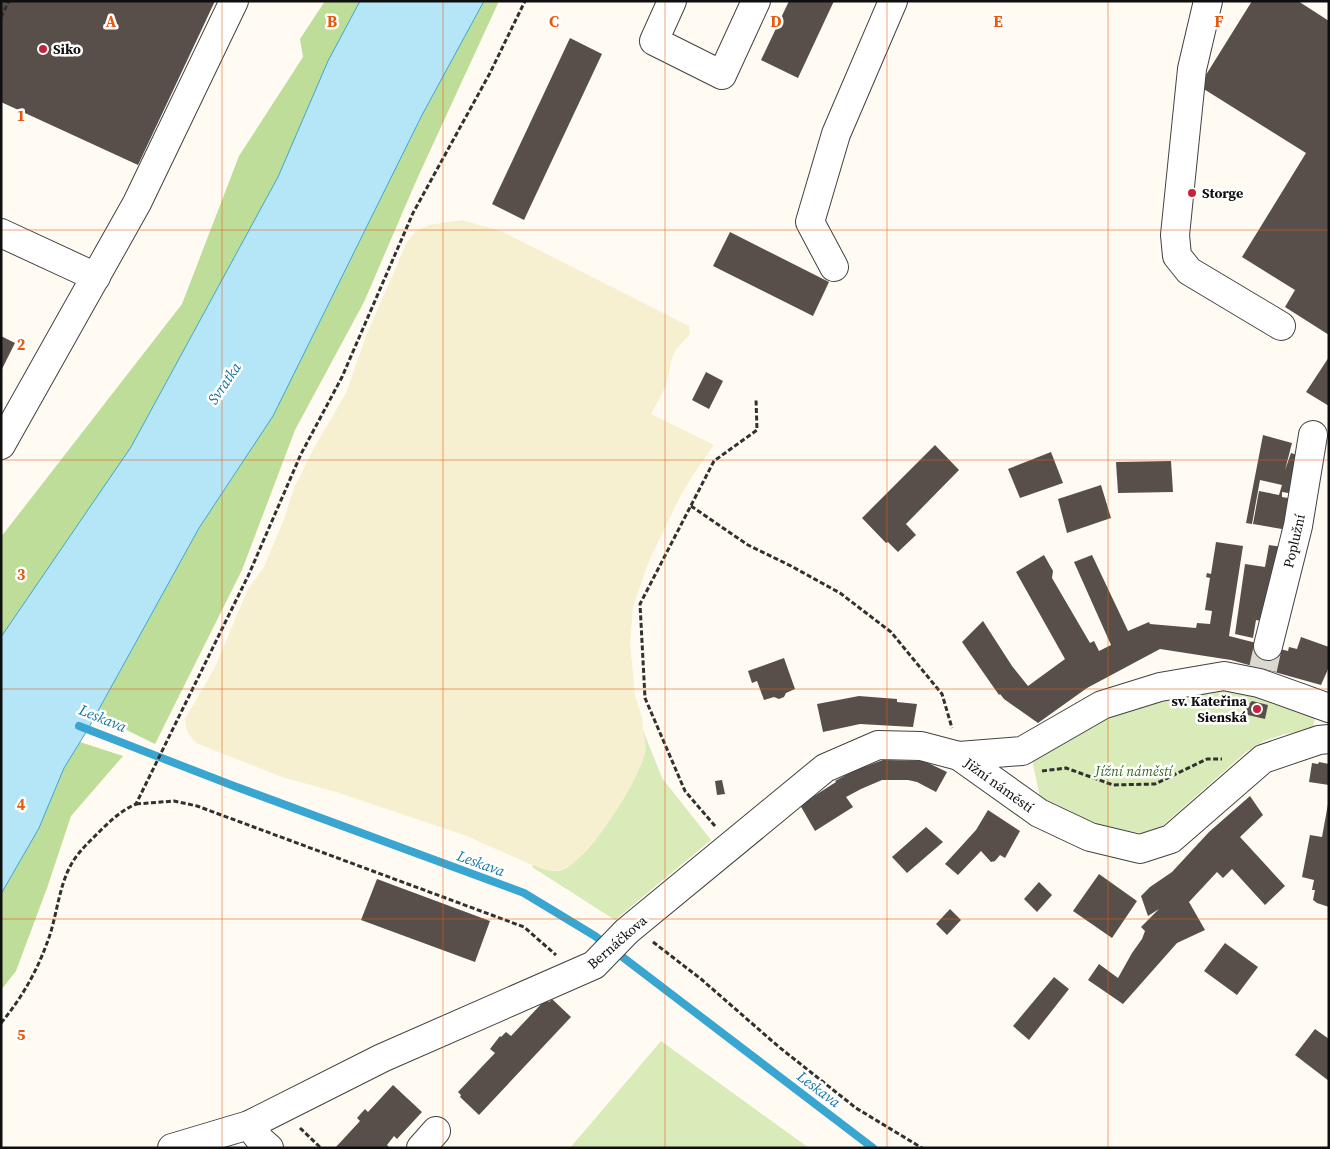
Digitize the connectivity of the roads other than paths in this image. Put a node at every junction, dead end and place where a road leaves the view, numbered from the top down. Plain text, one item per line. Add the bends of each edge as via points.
1 (234, 1) edge
2 (672, 1) edge
3 (756, 1) edge
4 (893, 1) edge
5 (1208, 1) edge
6 (1, 233) edge
7 (834, 267) dead end
8 (96, 277) junction
9 (1282, 326) dead end
10 (1313, 435) dead end
11 (1, 445) edge
12 (1263, 666) junction
13 (1329, 708) edge
14 (1329, 739) edge
15 (959, 756) junction
16 (250, 1124) junction
17 (172, 1148) edge
18 (269, 1148) edge

1 - 8 street via 138,203
2 - 3 street via 654,41 722,75
4 - 7 street via 836,134 810,222
5 - 9 street via 1192,69 1175,235 1177,256 1189,271
6 - 8 street
8 - 11 street
10 - 12 street, Poplužní via 1298,526
12 - 13 street, Jižní náměstí
12 - 15 street, Jižní náměstí via 1160,686 1102,705 1022,751
14 - 15 street, Jižní náměstí via 1263,759 1171,839 1140,849 1090,837 1039,814
15 - 16 street, Bernáčkova via 921,746 878,745 826,768 585,970 382,1058
16 - 17 street, Bernáčkova
16 - 18 street

